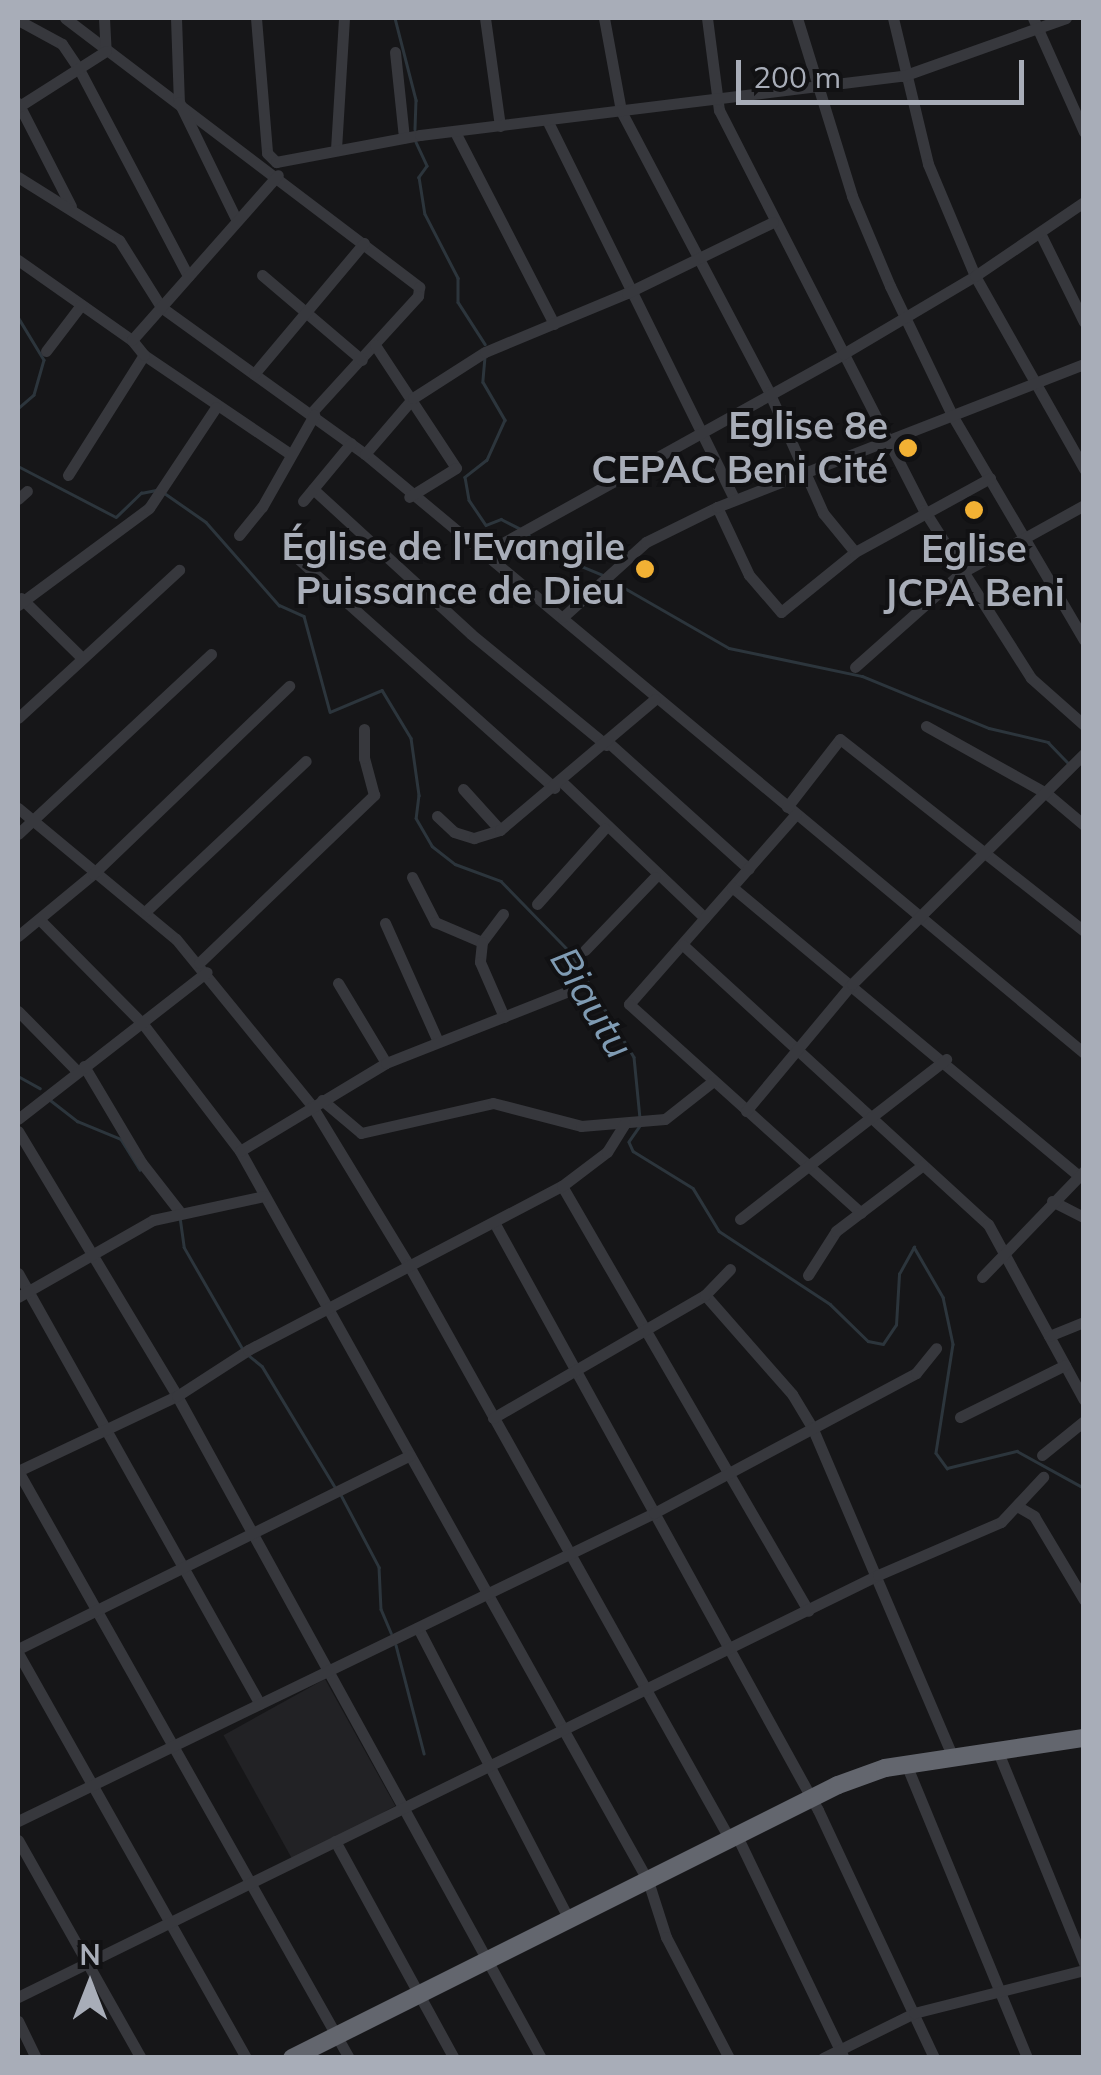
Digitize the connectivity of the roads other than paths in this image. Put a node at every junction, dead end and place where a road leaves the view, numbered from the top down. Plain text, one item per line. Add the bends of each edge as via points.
1 (65, 18) edge
2 (104, 18) edge
3 (176, 18) edge
4 (256, 18) edge
5 (344, 18) edge
6 (485, 18) edge
7 (604, 18) edge
8 (706, 18) edge
9 (797, 18) edge
10 (893, 18) edge
11 (1066, 18) edge
12 (18, 20) edge
13 (1035, 22) edge
14 (106, 50) junction
15 (395, 52) dead end
16 (80, 71) junction
17 (903, 76) junction
18 (813, 83) junction
19 (718, 96) junction
20 (179, 102) junction
21 (19, 105) edge
22 (622, 111) junction
23 (548, 122) junction
24 (500, 126) junction
25 (455, 132) junction
26 (1084, 132) edge
27 (411, 137) junction
28 (336, 149) junction
29 (276, 169) junction
30 (18, 177) edge
31 (1084, 202) edge
32 (71, 206) junction
33 (237, 220) junction
34 (773, 222) junction
35 (1040, 233) junction
36 (364, 242) junction
37 (700, 257) junction
38 (18, 260) edge
39 (262, 275) dead end
40 (188, 276) junction
41 (974, 276) junction
42 (627, 293) junction
43 (81, 306) junction
44 (161, 307) junction
45 (308, 311) junction
46 (908, 316) junction
47 (1084, 322) edge
48 (554, 324) junction
49 (132, 340) junction
50 (376, 345) junction
51 (46, 351) dead end
52 (843, 354) junction
53 (144, 355) junction
54 (362, 360) junction
55 (1084, 364) edge
56 (254, 374) junction
57 (1037, 382) junction
58 (769, 392) junction
59 (414, 398) junction
60 (216, 407) junction
61 (313, 414) junction
62 (952, 415) junction
63 (698, 429) junction
64 (887, 436) junction
65 (351, 443) junction
66 (289, 452) junction
67 (365, 454) junction
68 (1084, 469) edge
69 (803, 470) junction
70 (68, 475) dead end
71 (990, 478) junction
72 (313, 489) junction
73 (410, 497) junction
74 (303, 500) dead end
75 (734, 500) junction
76 (1084, 505) edge
77 (717, 507) junction
78 (924, 510) junction
79 (239, 534) dead end
80 (1022, 535) junction
81 (286, 548) dead end
82 (855, 552) junction
83 (481, 555) junction
84 (179, 570) dead end
85 (961, 574) junction
86 (19, 601) edge
87 (563, 617) junction
88 (1084, 640) edge
89 (211, 654) dead end
90 (82, 658) junction
91 (855, 667) dead end
92 (289, 686) dead end
93 (655, 698) junction
94 (18, 718) edge
95 (1084, 725) edge
96 (926, 726) dead end
97 (364, 729) dead end
98 (608, 744) junction
99 (1084, 754) edge
100 (306, 762) dead end
101 (558, 785) junction
102 (463, 789) dead end
103 (1046, 793) junction
104 (18, 808) edge
105 (792, 810) junction
106 (437, 816) dead end
107 (32, 820) junction
108 (1084, 825) edge
109 (604, 829) junction
110 (500, 830) junction
111 (18, 834) edge
112 (984, 853) junction
113 (749, 868) junction
114 (93, 874) junction
115 (412, 877) dead end
116 (655, 877) junction
117 (732, 886) junction
118 (537, 904) dead end
119 (146, 912) junction
120 (503, 914) dead end
121 (920, 914) junction
122 (705, 918) junction
123 (40, 920) junction
124 (385, 922) dead end
125 (1084, 931) edge
126 (18, 936) edge
127 (482, 942) junction
128 (683, 945) junction
129 (585, 950) dead end
130 (203, 967) junction
131 (338, 984) dead end
132 (852, 984) junction
133 (574, 988) dead end
134 (18, 1011) edge
135 (504, 1017) junction
136 (143, 1024) junction
137 (437, 1040) junction
138 (798, 1047) junction
139 (1084, 1052) edge
140 (946, 1059) junction
141 (386, 1063) junction
142 (80, 1069) junction
143 (712, 1082) junction
144 (317, 1103) junction
145 (746, 1112) junction
146 (870, 1113) junction
147 (18, 1119) edge
148 (636, 1123) junction
149 (18, 1131) edge
150 (240, 1151) junction
151 (810, 1161) junction
152 (923, 1166) junction
153 (1081, 1173) edge
154 (562, 1186) junction
155 (264, 1196) junction
156 (1052, 1201) junction
157 (176, 1212) junction
158 (862, 1213) junction
159 (1084, 1217) edge
160 (740, 1219) dead end
161 (496, 1224) junction
162 (1006, 1248) junction
163 (94, 1255) junction
164 (408, 1264) junction
165 (730, 1269) dead end
166 (18, 1273) edge
167 (808, 1276) dead end
168 (982, 1276) dead end
169 (23, 1294) edge
170 (705, 1294) junction
171 (328, 1308) junction
172 (1084, 1322) edge
173 (647, 1330) junction
174 (1049, 1336) junction
175 (936, 1348) dead end
176 (1065, 1365) junction
177 (575, 1370) junction
178 (177, 1396) junction
179 (1084, 1400) edge
180 (960, 1417) dead end
181 (493, 1418) junction
182 (1084, 1421) edge
183 (812, 1427) junction
184 (105, 1430) junction
185 (410, 1454) junction
186 (1042, 1455) dead end
187 (731, 1470) junction
188 (18, 1471) edge
189 (1043, 1477) dead end
190 (1017, 1506) junction
191 (654, 1512) junction
192 (249, 1533) junction
193 (570, 1552) junction
194 (182, 1565) junction
195 (878, 1575) junction
196 (488, 1592) junction
197 (1084, 1600) edge
198 (92, 1611) junction
199 (808, 1611) junction
200 (418, 1628) junction
201 (729, 1650) junction
202 (18, 1651) edge
203 (329, 1672) junction
204 (645, 1688) junction
205 (260, 1704) junction
206 (565, 1728) junction
207 (1082, 1743) edge
208 (171, 1745) junction
209 (998, 1752) junction
210 (953, 1758) junction
211 (906, 1764) junction
212 (486, 1768) junction
213 (93, 1786) junction
214 (810, 1797) junction
215 (406, 1809) junction
216 (18, 1820) edge
217 (732, 1836) junction
218 (18, 1840) edge
219 (335, 1841) junction
220 (648, 1881) junction
221 (250, 1883) junction
222 (569, 1919) junction
223 (168, 1926) junction
224 (488, 1958) junction
225 (88, 1964) junction
226 (1084, 1966) edge
227 (996, 1988) junction
228 (420, 1991) junction
229 (18, 1997) edge
230 (914, 2013) junction
231 (18, 2021) edge
232 (336, 2034) junction
233 (842, 2053) edge
234 (36, 2058) edge
235 (141, 2058) edge
236 (246, 2058) edge
237 (292, 2058) edge
238 (349, 2058) edge
239 (454, 2058) edge
240 (542, 2058) edge
241 (729, 2058) edge
242 (824, 2058) edge
243 (934, 2058) edge
244 (1027, 2058) edge

1 - 14 street
2 - 14 street
3 - 20 street
4 - 29 street via 267,152
5 - 28 street
6 - 24 street
7 - 22 street
8 - 19 street
9 - 18 street
10 - 17 street
11 - 13 street
12 - 16 street via 62,44
13 - 17 street
13 - 26 street
14 - 16 street
14 - 20 street
15 - 27 street
16 - 21 street
16 - 40 street
17 - 18 street
17 - 41 street via 928,164
18 - 19 street
18 - 46 street via 852,196
19 - 22 street
19 - 34 street
20 - 29 street
20 - 33 street
21 - 32 street
22 - 23 street
22 - 37 street
23 - 24 street
23 - 42 street
24 - 25 street
25 - 27 street
25 - 48 street
27 - 28 street
28 - 29 street
29 - 33 street
29 - 36 street
30 - 32 street
31 - 35 street
32 - 44 street via 118,240
33 - 40 street
34 - 37 street
34 - 52 street
35 - 41 street
35 - 47 street
36 - 45 street
36 - 50 street via 419,287
37 - 42 street
37 - 58 street
38 - 43 street
39 - 45 street
40 - 44 street
41 - 46 street
41 - 57 street
42 - 48 street
42 - 63 street
43 - 49 street
43 - 51 street
44 - 49 street
44 - 56 street
45 - 54 street
45 - 56 street
46 - 52 street
46 - 62 street
48 - 59 street via 485,352
49 - 53 street
50 - 54 street
50 - 59 street
52 - 58 street
52 - 64 street
53 - 60 street
53 - 70 street
54 - 61 street
55 - 57 street
56 - 61 street
57 - 62 street
57 - 68 street
58 - 63 street
58 - 69 street
59 - 67 street
59 - 73 street via 456,468
60 - 66 street
60 - 86 street via 161,493
61 - 65 street
61 - 66 street
62 - 64 street
62 - 71 street
63 - 75 street
63 - 83 street
64 - 69 street
64 - 78 street
65 - 67 street
65 - 72 street
66 - 79 street via 262,508
67 - 73 street
69 - 75 street
69 - 82 street via 823,513
71 - 78 street
71 - 80 street
72 - 74 street
72 - 98 street via 471,634
73 - 83 street
75 - 77 street
76 - 80 street
77 - 82 street via 749,575 782,612
77 - 87 street via 646,542
78 - 82 street
78 - 85 street
80 - 85 street
80 - 88 street
81 - 101 street
83 - 87 street
84 - 90 street
85 - 91 street
85 - 95 street via 1031,678
86 - 90 street
87 - 93 street
89 - 107 street
90 - 94 street
92 - 114 street
93 - 98 street
93 - 105 street
96 - 103 street
97 - 130 street via 374,795
98 - 101 street
98 - 113 street
99 - 103 street
100 - 119 street
101 - 109 street
101 - 110 street
102 - 110 street
103 - 108 street
103 - 112 street
104 - 107 street
105 - 112 street via 840,739
105 - 113 street
105 - 121 street
106 - 110 street via 454,832 474,838
107 - 111 street
107 - 114 street
109 - 116 street
109 - 118 street
112 - 121 street
112 - 125 street
113 - 117 street
114 - 119 street
114 - 123 street
115 - 127 street via 434,922
116 - 122 street
116 - 129 street
117 - 122 street
117 - 132 street
119 - 130 street
120 - 127 street
121 - 132 street
121 - 139 street
122 - 128 street
123 - 126 street
123 - 136 street
124 - 137 street
127 - 135 street via 480,962
128 - 138 street
128 - 143 street via 629,1004
130 - 136 street
130 - 144 street
131 - 141 street
132 - 138 street
132 - 140 street
133 - 135 street
134 - 142 street
135 - 137 street
136 - 142 street
136 - 150 street
137 - 141 street
138 - 145 street
138 - 146 street
140 - 146 street
140 - 153 street
141 - 144 street
142 - 147 street
142 - 157 street
143 - 145 street
143 - 148 street via 678,1113
144 - 148 street via 362,1133 493,1102 582,1126
144 - 150 street
144 - 164 street
145 - 151 street
146 - 151 street
146 - 152 street
148 - 154 street
149 - 163 street
150 - 155 street
151 - 158 street
151 - 160 street
152 - 158 street
152 - 162 street
153 - 156 street
154 - 161 street
154 - 173 street
155 - 157 street
155 - 171 street
156 - 159 street
156 - 162 street
157 - 163 street
158 - 167 street via 822,1246
161 - 164 street
161 - 177 street
162 - 168 street
162 - 174 street
163 - 169 street
163 - 178 street
164 - 171 street
164 - 181 street
165 - 170 street
166 - 169 street
169 - 184 street
170 - 173 street
170 - 183 street via 792,1394
171 - 178 street
171 - 185 street
172 - 174 street
173 - 177 street
173 - 187 street
174 - 176 street
175 - 183 street via 916,1373
176 - 179 street
176 - 180 street
177 - 181 street
177 - 191 street
178 - 184 street
178 - 192 street
181 - 193 street
182 - 186 street
183 - 187 street
183 - 195 street
184 - 188 street
184 - 194 street
185 - 192 street
185 - 196 street
187 - 191 street
187 - 199 street
188 - 198 street
189 - 190 street
190 - 195 street via 1001,1522
190 - 197 street via 1034,1516
191 - 193 street
191 - 201 street
192 - 194 street
192 - 203 street
193 - 196 street
193 - 204 street
194 - 198 street
194 - 205 street
195 - 199 street
195 - 210 street
196 - 200 street
196 - 206 street
198 - 202 street
198 - 208 street
199 - 201 street
200 - 203 street
200 - 212 street
201 - 204 street
201 - 214 street
202 - 213 street
203 - 205 street
203 - 215 street
204 - 206 street
204 - 217 street
205 - 208 street
206 - 212 street
206 - 220 street
207 - 209 highway
208 - 213 street
208 - 221 street
209 - 210 highway
209 - 226 street
210 - 211 highway
211 - 214 highway
211 - 227 street
212 - 215 street
212 - 222 street
213 - 216 street
213 - 223 street
214 - 217 highway
214 - 230 street
215 - 219 street
215 - 224 street
217 - 220 highway
217 - 233 street
218 - 225 street
219 - 221 street
219 - 228 street
220 - 222 highway
220 - 241 street via 666,1937
221 - 223 street
221 - 232 street
222 - 224 highway
223 - 225 street
223 - 236 street
224 - 228 highway
224 - 240 street
225 - 229 street
225 - 235 street
226 - 227 street
227 - 230 street
227 - 244 street
228 - 232 highway
228 - 239 street
230 - 233 street
230 - 243 street
231 - 234 street
232 - 237 highway
232 - 238 street
233 - 242 street

